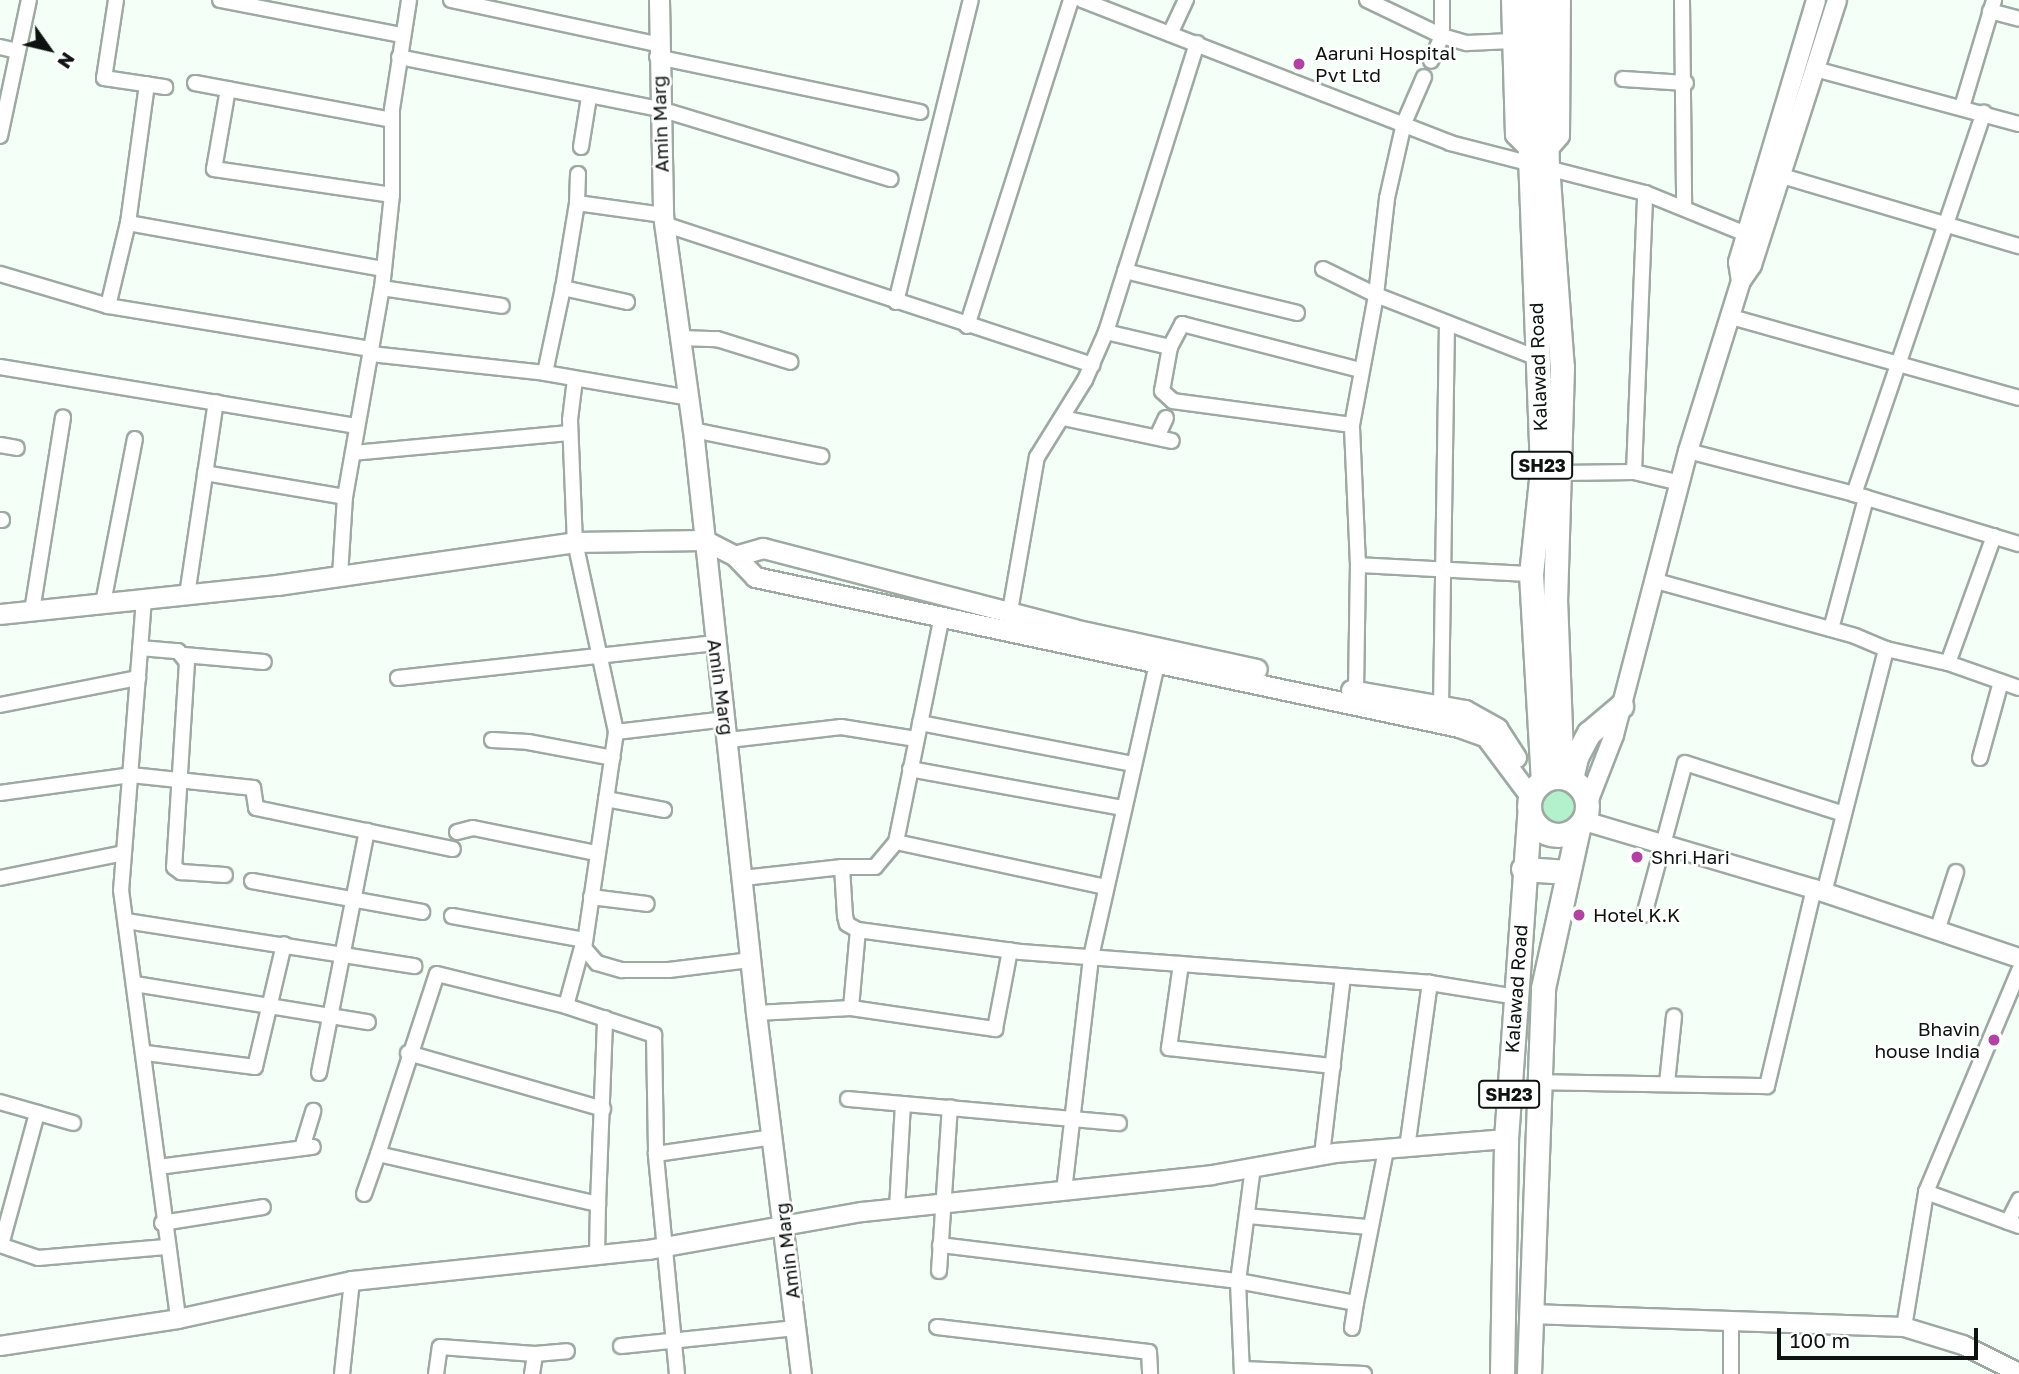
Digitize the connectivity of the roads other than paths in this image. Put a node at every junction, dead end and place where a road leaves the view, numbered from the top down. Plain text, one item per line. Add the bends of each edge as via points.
1 (29, 0) edge
2 (116, 0) edge
3 (220, 0) edge
4 (409, 0) edge
5 (451, 0) edge
6 (659, 0) edge
7 (971, 0) edge
8 (1070, 0) edge
9 (1082, 0) edge
10 (1186, 0) edge
11 (1367, 0) edge
12 (1442, 0) edge
13 (1511, 0) edge
14 (1524, 0) edge
15 (1544, 0) edge
16 (1562, 0) edge
17 (1682, 0) edge
18 (1816, 0) edge
19 (1837, 0) edge
20 (1992, 6) edge
21 (2019, 19) edge
22 (401, 34) junction
23 (1170, 34) junction
24 (1442, 36) junction
25 (1512, 41) junction
26 (1197, 44) junction
27 (0, 47) edge
28 (657, 50) junction
29 (17, 51) junction
30 (398, 57) junction
31 (1431, 61) dead end
32 (1815, 69) junction
33 (1424, 78) dead end
34 (1623, 79) dead end
35 (195, 83) dead end
36 (1686, 83) junction
37 (147, 84) junction
38 (165, 87) dead end
39 (228, 89) junction
40 (589, 97) junction
41 (1962, 107) junction
42 (660, 109) junction
43 (920, 113) dead end
44 (1984, 113) junction
45 (393, 120) junction
46 (1404, 123) junction
47 (2019, 124) edge
48 (0, 136) edge
49 (581, 147) dead end
50 (1537, 147) junction
51 (1772, 173) junction
52 (578, 174) dead end
53 (891, 178) dead end
54 (1645, 193) junction
55 (392, 195) junction
56 (577, 204) junction
57 (1684, 206) junction
58 (664, 219) junction
59 (128, 223) junction
60 (1945, 225) junction
61 (1746, 234) junction
62 (2019, 246) edge
63 (384, 269) junction
64 (1323, 269) dead end
65 (1125, 271) junction
66 (0, 274) edge
67 (1741, 281) junction
68 (382, 288) junction
69 (562, 288) junction
70 (1376, 295) junction
71 (627, 302) dead end
72 (896, 302) junction
73 (108, 306) junction
74 (502, 306) dead end
75 (1297, 313) dead end
76 (1731, 317) junction
77 (1447, 323) junction
78 (967, 326) junction
79 (1106, 332) junction
80 (680, 338) junction
81 (1170, 347) junction
82 (371, 352) junction
83 (1538, 358) junction
84 (791, 362) dead end
85 (1899, 362) junction
86 (1092, 365) junction
87 (0, 366) edge
88 (1360, 370) junction
89 (545, 373) junction
90 (575, 379) junction
91 (689, 398) junction
92 (2019, 398) edge
93 (216, 402) junction
94 (63, 417) dead end
95 (1063, 418) junction
96 (1166, 418) dead end
97 (1352, 425) junction
98 (357, 426) junction
99 (693, 430) junction
100 (570, 433) junction
101 (1157, 437) junction
102 (135, 439) dead end
103 (1172, 441) dead end
104 (0, 445) edge
105 (16, 448) dead end
106 (1688, 451) junction
107 (353, 453) junction
108 (821, 456) dead end
109 (1634, 472) junction
110 (205, 473) junction
111 (1561, 473) junction
112 (1680, 483) junction
113 (1860, 496) junction
114 (345, 497) junction
115 (1994, 536) junction
116 (704, 540) junction
117 (575, 542) junction
118 (2019, 544) edge
119 (735, 556) junction
120 (1357, 565) junction
121 (1443, 568) junction
122 (1531, 574) junction
123 (340, 576) junction
124 (1656, 581) junction
125 (187, 594) junction
126 (144, 599) junction
127 (103, 603) junction
128 (32, 611) junction
129 (1010, 611) junction
130 (0, 614) edge
131 (941, 621) dead end
132 (1831, 629) junction
133 (715, 643) junction
134 (140, 648) junction
135 (1886, 649) junction
136 (599, 652) junction
137 (1159, 654) junction
138 (184, 655) junction
139 (264, 662) dead end
140 (1948, 663) junction
141 (138, 678) junction
142 (398, 678) dead end
143 (2001, 682) junction
144 (2019, 688) edge
145 (1356, 691) junction
146 (0, 705) edge
147 (1441, 706) junction
148 (1621, 706) junction
149 (726, 719) junction
150 (920, 723) junction
151 (616, 732) junction
152 (916, 738) junction
153 (492, 740) dead end
154 (729, 740) junction
155 (614, 758) junction
156 (1980, 758) dead end
157 (1133, 764) junction
158 (910, 769) junction
159 (131, 775) junction
160 (179, 780) junction
161 (1545, 789) junction
162 (0, 793) edge
163 (606, 799) junction
164 (1123, 808) junction
165 (664, 810) dead end
166 (1841, 813) junction
167 (1583, 817) junction
168 (367, 831) junction
169 (457, 832) dead end
170 (896, 842) junction
171 (1663, 846) junction
172 (453, 849) dead end
173 (124, 853) junction
174 (596, 853) junction
175 (842, 867) junction
176 (1523, 870) junction
177 (1568, 872) junction
178 (1956, 872) dead end
179 (225, 875) dead end
180 (0, 878) edge
181 (743, 878) junction
182 (252, 881) dead end
183 (1106, 887) junction
184 (1819, 891) junction
185 (591, 897) junction
186 (354, 898) junction
187 (647, 904) dead end
188 (422, 912) dead end
189 (1644, 915) dead end
190 (452, 916) dead end
191 (126, 921) junction
192 (858, 930) junction
193 (1937, 931) junction
194 (584, 940) junction
195 (284, 944) junction
196 (1010, 950) junction
197 (344, 954) junction
198 (1091, 957) junction
199 (2019, 958) edge
200 (751, 960) junction
201 (1181, 964) junction
202 (415, 966) dead end
203 (2019, 971) edge
204 (1343, 976) junction
205 (1430, 983) junction
206 (135, 984) junction
207 (1516, 997) junction
208 (566, 1006) junction
209 (271, 1008) junction
210 (851, 1008) junction
211 (756, 1013) junction
212 (330, 1016) junction
213 (1674, 1016) dead end
214 (605, 1018) junction
215 (368, 1022) dead end
216 (408, 1053) junction
217 (146, 1054) junction
218 (1333, 1066) junction
219 (319, 1073) dead end
220 (1536, 1082) junction
221 (1667, 1083) junction
222 (848, 1099) dead end
223 (0, 1102) edge
224 (903, 1104) junction
225 (950, 1107) junction
226 (603, 1109) junction
227 (313, 1111) dead end
228 (37, 1113) junction
229 (1073, 1117) junction
230 (73, 1123) dead end
231 (1119, 1123) dead end
232 (774, 1137) junction
233 (1506, 1139) junction
234 (1407, 1149) junction
235 (1386, 1150) junction
236 (378, 1154) junction
237 (656, 1154) junction
238 (1322, 1155) junction
239 (158, 1167) junction
240 (1253, 1167) junction
241 (1064, 1191) junction
242 (1926, 1192) junction
243 (363, 1194) dead end
244 (2019, 1199) edge
245 (598, 1204) junction
246 (943, 1204) junction
247 (263, 1207) dead end
248 (897, 1209) junction
249 (1247, 1216) junction
250 (162, 1223) junction
251 (2013, 1224) edge
252 (1368, 1227) junction
253 (784, 1228) junction
254 (0, 1245) edge
255 (940, 1245) junction
256 (166, 1247) junction
257 (664, 1247) junction
258 (597, 1254) junction
259 (939, 1271) dead end
260 (352, 1281) junction
261 (1238, 1281) junction
262 (1356, 1303) junction
263 (1530, 1314) junction
264 (178, 1319) junction
265 (1731, 1322) junction
266 (937, 1327) dead end
267 (1904, 1327) junction
268 (796, 1328) junction
269 (1352, 1328) dead end
270 (673, 1340) junction
271 (0, 1346) edge
272 (621, 1346) dead end
273 (568, 1351) dead end
274 (535, 1354) junction
275 (1242, 1372) edge
276 (2019, 1373) edge
277 (342, 1374) edge
278 (436, 1374) edge
279 (532, 1374) edge
280 (677, 1374) edge
281 (801, 1374) edge
282 (1150, 1374) edge
283 (1364, 1374) edge
284 (1503, 1374) edge
285 (1529, 1374) edge
286 (1731, 1374) edge

1 - 29 street
2 - 37 street via 104,78
3 - 22 street
4 - 22 street
5 - 28 street
6 - 28 main road, Amin Marg
7 - 72 street
8 - 78 street
9 - 23 street
10 - 23 street
11 - 24 street
12 - 24 street
13 - 25 street, Kalawad Road / SH23
14 - 50 main road
15 - 50 main road
16 - 50 street, Kalawad Road / SH23 via 1560,136
17 - 36 street
18 - 51 street
19 - 32 street
20 - 21 street
20 - 41 street
22 - 30 street
23 - 26 street
24 - 25 street via 1467,43
24 - 31 street
25 - 50 street, Kalawad Road / SH23 via 1516,135
26 - 46 street
26 - 65 street
27 - 29 street
28 - 42 main road, Amin Marg
28 - 43 street
29 - 48 street
30 - 40 street
30 - 45 street
32 - 41 street
32 - 51 street
33 - 46 street
34 - 36 street
35 - 39 street
36 - 57 street
37 - 38 street
37 - 59 street
39 - 45 street
39 - 55 street via 214,169
40 - 42 street
40 - 49 street
41 - 44 street
42 - 53 street
42 - 58 main road, Amin Marg
44 - 47 street
44 - 60 street
45 - 55 street
46 - 50 street via 1450,143
46 - 70 street via 1387,198
50 - 54 street
50 - 83 main road, Kalawad Road / SH23
50 - 111 main road, Kalawad Road / SH23 via 1562,367
51 - 60 street
51 - 61 street
51 - 67 street via 1752,265
52 - 56 street
54 - 57 street
54 - 109 street
55 - 63 street
56 - 58 street
56 - 69 street
57 - 61 street
58 - 72 street
58 - 80 main road, Amin Marg
59 - 63 street
59 - 73 street
60 - 62 street
60 - 85 street
61 - 67 street via 1738,262
63 - 68 street
64 - 70 street
65 - 75 street
65 - 79 street
66 - 73 street
67 - 76 street
68 - 74 street
68 - 82 street
69 - 71 street
69 - 89 street
70 - 77 street
70 - 88 street
72 - 78 street
73 - 82 street
76 - 85 street
76 - 106 street
77 - 83 street
77 - 121 street
78 - 86 street
79 - 81 street
79 - 86 street
80 - 84 street via 717,339
80 - 91 main road, Amin Marg
81 - 88 street via 1182,324 1195,324
81 - 97 street via 1162,391 1173,401
82 - 89 street
82 - 98 street
83 - 122 main road, Kalawad Road / SH23 via 1542,470
85 - 92 street
85 - 113 street
86 - 95 street
87 - 93 street
88 - 97 street
89 - 90 street
90 - 91 street
90 - 100 street
91 - 99 main road, Amin Marg
93 - 98 street
93 - 110 street
94 - 128 street
95 - 101 street
95 - 129 street via 1037,457
96 - 101 street
97 - 120 street
98 - 107 street
99 - 108 street
99 - 116 main road, Amin Marg
100 - 107 street
100 - 117 street
101 - 103 street
102 - 127 street
104 - 105 street
106 - 112 street
106 - 113 street
107 - 114 street
109 - 111 street
109 - 112 street
110 - 114 street
110 - 125 street
111 - 161 main road, Kalawad Road / SH23
112 - 124 street
113 - 115 street
113 - 132 street
114 - 123 street
115 - 118 street
115 - 140 street
116 - 117 main road
116 - 119 main road
116 - 133 main road, Amin Marg
117 - 123 main road
117 - 136 street
119 - 129 main road via 763,548
119 - 137 main road via 755,577
120 - 121 street
120 - 145 street
121 - 122 street
121 - 147 street
122 - 161 main road, Kalawad Road / SH23
123 - 125 main road
124 - 132 street
124 - 148 street
125 - 126 main road
126 - 127 main road
126 - 134 street
127 - 128 main road
128 - 130 main road
129 - 137 main road
131 - 150 street
132 - 135 street
133 - 136 street
133 - 149 main road, Amin Marg
134 - 138 street
134 - 141 street
135 - 140 street
135 - 166 street
136 - 142 street
136 - 151 street
137 - 145 main road
137 - 157 street
137 - 161 main road via 1459,727 1486,737
138 - 139 street
138 - 160 street
140 - 143 street
141 - 146 street
141 - 159 street
143 - 144 street
143 - 156 street
145 - 147 main road
147 - 161 main road via 1465,710 1497,728
148 - 161 main road via 1589,733 1576,757
148 - 167 street
149 - 151 street
149 - 154 main road, Amin Marg
150 - 152 street
150 - 157 street
151 - 155 street
152 - 154 street via 841,727
152 - 158 street
153 - 155 street
154 - 181 main road, Amin Marg
155 - 163 street
157 - 164 street
158 - 164 street
158 - 170 street
159 - 160 street
159 - 162 street
159 - 173 street
160 - 168 street via 253,788 256,808
160 - 179 street via 174,867 181,872
161 - 167 main road
161 - 167 main road via 1550,835
161 - 176 main road, Kalawad Road / SH23
163 - 165 street
163 - 174 street
164 - 183 street
166 - 171 street via 1685,763
166 - 184 street
167 - 171 street
167 - 177 main road, Kalawad Road / SH23
168 - 172 street
168 - 186 street
169 - 174 street via 473,828
170 - 175 street via 875,867
170 - 183 street
171 - 184 street
171 - 189 street
173 - 180 street
173 - 191 street via 121,890
174 - 185 street
175 - 181 street
175 - 192 street via 847,924
176 - 177 main road
176 - 207 main road, Kalawad Road / SH23
177 - 220 main road, Kalawad Road / SH23 via 1543,988
178 - 193 street
181 - 200 main road, Amin Marg
182 - 186 street
183 - 198 street
184 - 193 street
184 - 221 street via 1767,1086
185 - 187 street
185 - 194 street
186 - 188 street
186 - 197 street
190 - 194 street
191 - 195 street
191 - 206 street
192 - 196 street
192 - 210 street
193 - 199 street
194 - 200 street via 588,958 622,970 669,970
194 - 208 street
195 - 197 street
195 - 209 street
196 - 198 street
196 - 210 street via 995,1029
197 - 202 street
197 - 212 street
198 - 201 street
198 - 229 street
200 - 211 main road, Amin Marg
201 - 204 street
201 - 218 street via 1169,1048
203 - 242 street
204 - 205 street
204 - 218 street
205 - 207 street
205 - 234 street
206 - 209 street
206 - 217 street
207 - 233 main road, Kalawad Road / SH23
208 - 214 street
208 - 216 street via 436,974
209 - 212 street
209 - 217 street via 259,1062 248,1070
210 - 211 street
211 - 232 main road, Amin Marg
212 - 215 street
212 - 219 street
213 - 221 street
214 - 226 street
214 - 237 street via 654,1035
216 - 226 street
216 - 236 street
217 - 239 street
218 - 238 street
220 - 221 street
220 - 263 main road, Kalawad Road / SH23
222 - 224 street
223 - 228 street
224 - 225 street
224 - 248 street
225 - 229 street
225 - 246 street
226 - 245 street
227 - 239 street via 308,1148
228 - 230 street
228 - 254 street
229 - 231 street
229 - 241 street
232 - 237 street
232 - 253 main road, Amin Marg
233 - 234 street
233 - 284 main road, Kalawad Road / SH23
234 - 235 street
235 - 238 street
235 - 252 street
236 - 243 street
236 - 245 street
237 - 257 street
238 - 240 street
239 - 250 street
240 - 241 street
240 - 249 street
241 - 246 street
242 - 251 street
242 - 267 street
244 - 251 street
245 - 258 street
246 - 248 street
246 - 255 street
247 - 250 street
248 - 253 street
249 - 252 street
249 - 261 street
250 - 256 street
252 - 262 street
253 - 257 street
253 - 268 main road, Amin Marg
254 - 256 street via 38,1258
255 - 259 street
255 - 261 street
256 - 264 street
257 - 258 street
257 - 270 street
258 - 260 street
260 - 264 street
260 - 277 street
261 - 262 street
261 - 275 street
262 - 269 street
263 - 265 street
263 - 285 main road, Kalawad Road / SH23
264 - 271 street
265 - 267 street
265 - 286 street
266 - 282 street via 1149,1352
267 - 276 street via 1963,1345
268 - 270 street
268 - 281 main road, Amin Marg
270 - 272 street
270 - 280 street
273 - 274 street
274 - 278 street via 440,1347
274 - 279 street
275 - 283 street

